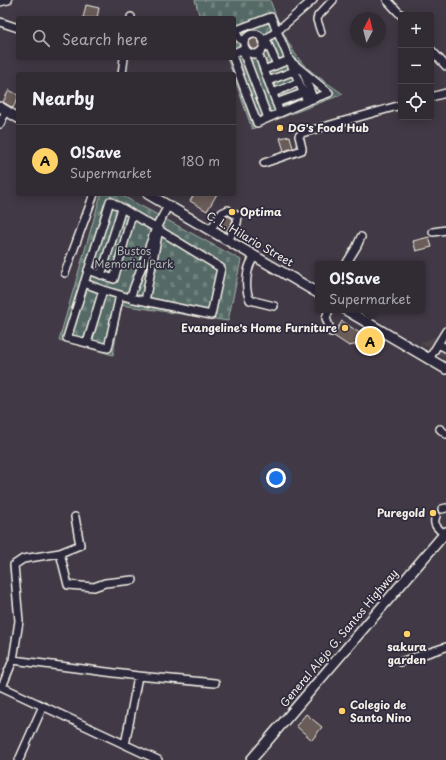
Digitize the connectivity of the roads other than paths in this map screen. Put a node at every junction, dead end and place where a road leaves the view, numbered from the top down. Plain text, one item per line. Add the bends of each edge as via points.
1 (8, 0) edge
2 (313, 0) edge
3 (333, 0) edge
4 (386, 0) edge
5 (0, 2) edge
6 (398, 12) edge
7 (0, 22) edge
8 (16, 27) edge
9 (236, 31) edge
10 (277, 31) junction
11 (321, 32) dead end
12 (236, 33) edge
13 (264, 40) junction
14 (244, 47) junction
15 (236, 52) edge
16 (258, 53) junction
17 (434, 53) edge
18 (124, 60) edge
19 (234, 60) edge
20 (289, 60) junction
21 (277, 65) junction
22 (446, 66) edge
23 (264, 70) junction
24 (294, 71) junction
25 (122, 72) edge
26 (304, 72) junction
27 (268, 81) junction
28 (299, 82) junction
29 (304, 92) junction
30 (273, 93) junction
31 (446, 93) edge
32 (434, 96) edge
33 (314, 99) junction
34 (276, 103) junction
35 (398, 106) edge
36 (3, 109) edge
37 (280, 113) junction
38 (16, 117) edge
39 (268, 118) junction
40 (0, 124) edge
41 (264, 163) dead end
42 (93, 196) edge
43 (151, 196) edge
44 (168, 206) junction
45 (122, 208) junction
46 (132, 214) junction
47 (159, 226) junction
48 (210, 230) junction
49 (446, 230) edge
50 (433, 232) dead end
51 (361, 237) dead end
52 (228, 241) junction
53 (255, 256) junction
54 (348, 261) edge
55 (88, 270) junction
56 (65, 273) dead end
57 (102, 275) junction
58 (84, 283) junction
59 (102, 290) junction
60 (315, 291) edge
61 (120, 295) junction
62 (130, 298) junction
63 (145, 301) junction
64 (274, 306) dead end
65 (328, 313) edge
66 (351, 313) edge
67 (446, 331) edge
68 (330, 332) dead end
69 (87, 343) junction
70 (438, 344) junction
71 (446, 348) edge
72 (429, 359) junction
73 (446, 369) edge
74 (440, 429) dead end
75 (446, 434) edge
76 (436, 516) dead end
77 (75, 517) dead end
78 (445, 533) edge
79 (60, 553) junction
80 (133, 580) dead end
81 (446, 647) edge
82 (13, 660) junction
83 (400, 662) dead end
84 (138, 676) junction
85 (215, 683) dead end
86 (1, 686) edge
87 (43, 706) junction
88 (125, 745) junction
89 (19, 760) edge
90 (158, 760) edge
91 (252, 760) edge

1 - 5 street
2 - 10 street
3 - 11 street via 318,16
4 - 6 street
7 - 8 street
9 - 10 street via 271,17
10 - 13 street
10 - 20 street
12 - 14 street
13 - 14 street via 259,36 247,37
13 - 16 street via 263,49
13 - 21 street
14 - 15 street
14 - 16 street via 249,53
14 - 39 street
16 - 23 street
17 - 22 street
18 - 25 street
19 - 39 street via 257,123
20 - 21 street
20 - 24 street
20 - 26 street
21 - 23 street
23 - 27 street
24 - 27 street
24 - 28 street
26 - 33 street
26 - 33 street via 314,81
27 - 30 street
28 - 29 street
28 - 30 street
29 - 33 street
29 - 34 street
30 - 34 street
31 - 32 street
33 - 37 street
34 - 37 street
35 - 41 street via 302,133 299,136 302,150
36 - 38 main road
36 - 40 street
37 - 39 street
42 - 56 street
43 - 44 main road, C. L. Hilario Street
44 - 47 street
44 - 48 main road, C. L. Hilario Street
45 - 46 street
45 - 55 street via 110,201
45 - 57 street
46 - 47 street
46 - 57 street via 114,278
47 - 62 street
47 - 63 street
47 - 63 street via 221,268 211,315
48 - 52 main road, C. L. Hilario Street
48 - 52 street via 222,213 228,210 238,216
49 - 50 street
51 - 54 street
52 - 53 main road, C. L. Hilario Street
53 - 60 main road, C. L. Hilario Street
53 - 64 street via 248,270 247,294 250,300
55 - 57 street
55 - 58 street
58 - 59 street
58 - 69 street via 67,338
59 - 61 street
59 - 69 street
61 - 62 street
61 - 69 street via 108,348
62 - 63 street
65 - 68 street via 326,318
66 - 72 main road
67 - 70 street
70 - 71 street
70 - 72 street
72 - 73 main road
74 - 75 street
76 - 78 street via 436,526
77 - 79 street via 80,545
78 - 91 main road, General Alejo G. Santos Highway
79 - 80 street via 68,585 94,587 105,582
79 - 82 street via 23,559 14,565 19,621
81 - 83 street
82 - 84 street
82 - 86 street
84 - 85 street
84 - 88 street
86 - 87 street
87 - 88 street
87 - 89 street
88 - 90 street

